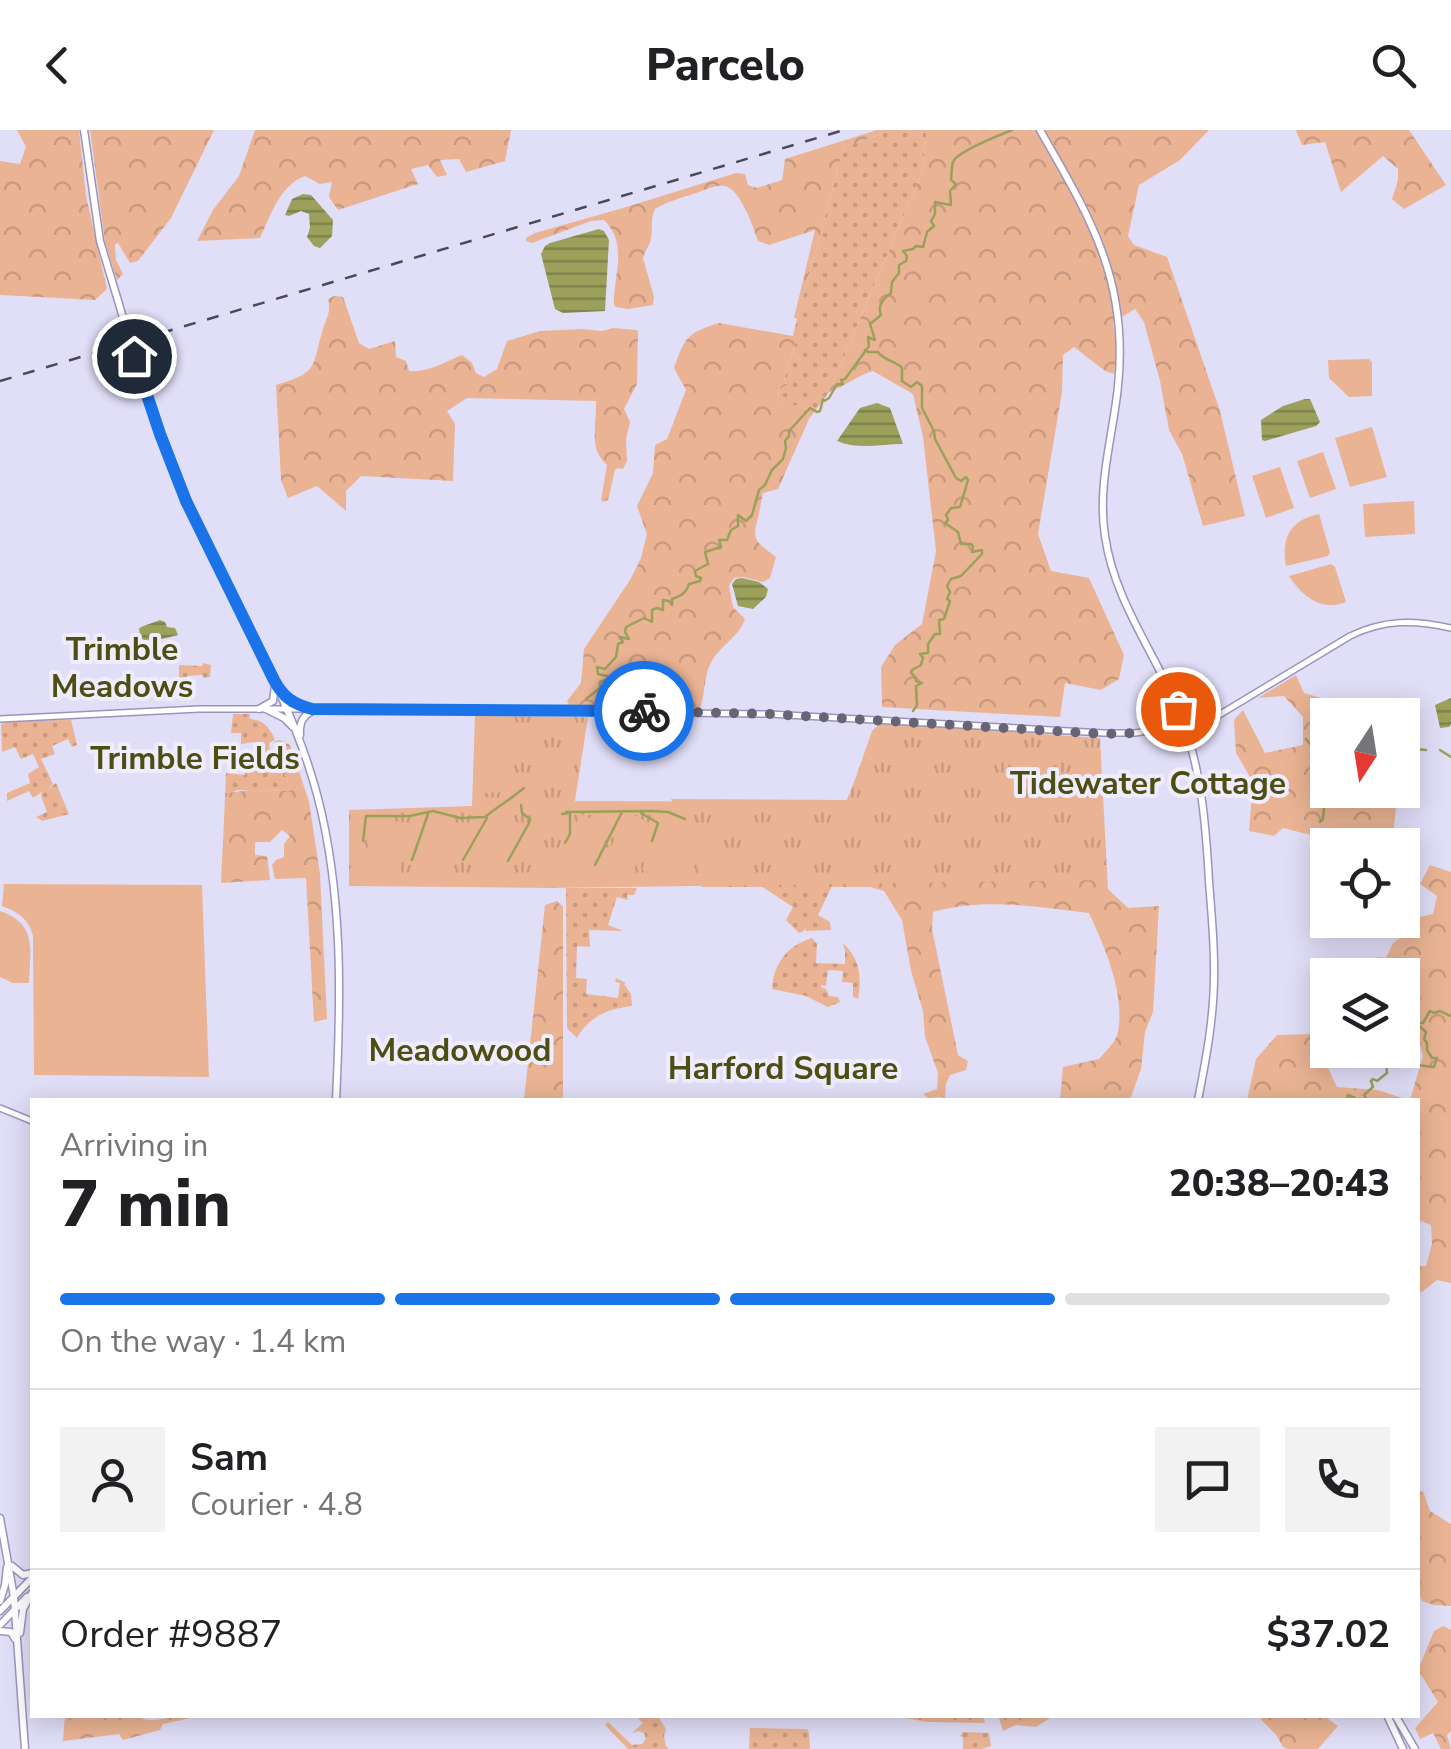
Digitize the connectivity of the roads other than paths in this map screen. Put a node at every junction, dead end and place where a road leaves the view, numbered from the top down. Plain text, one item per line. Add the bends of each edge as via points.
1 (84, 130) edge
2 (1040, 130) edge
3 (1451, 628) edge
4 (274, 680) junction
5 (279, 689) junction
6 (262, 709) junction
7 (288, 709) junction
8 (314, 709) junction
9 (0, 719) edge
10 (1185, 726) junction
11 (298, 737) junction
12 (336, 1098) edge
13 (1198, 1098) edge
14 (0, 1108) edge
15 (30, 1120) edge
16 (0, 1518) edge
17 (8, 1556) junction
18 (30, 1576) edge
19 (30, 1578) edge
20 (30, 1594) edge
21 (30, 1596) edge
22 (14, 1597) junction
23 (0, 1601) edge
24 (15, 1609) junction
25 (0, 1611) edge
26 (0, 1628) edge
27 (18, 1644) junction
28 (1387, 1718) edge
29 (1397, 1718) edge
30 (25, 1749) edge
31 (1402, 1749) edge
32 (1415, 1749) edge

1 - 4 main road, bridge via 100,241 164,446
2 - 10 main road via 1091,222 1112,283 1120,360 1103,489 1105,540 1120,592
3 - 10 street via 1408,621 1366,628 1224,714
4 - 5 main road
4 - 6 main road via 272,701
5 - 7 main road
5 - 8 main road
6 - 7 street
6 - 9 street
6 - 11 main road via 284,718
7 - 8 street
7 - 11 main road
8 - 10 street via 769,714 1104,734
8 - 11 main road via 301,721
10 - 13 main road via 1204,808 1214,965
11 - 12 main road via 318,798 334,885
14 - 15 street
16 - 17 main road
17 - 18 main road via 19,1574
17 - 22 main road
17 - 23 main road
19 - 22 main road
20 - 24 main road
21 - 27 main road
22 - 24 main road
22 - 25 main road
24 - 26 main road
24 - 27 main road
26 - 27 main road
27 - 30 main road
28 - 31 main road
29 - 32 main road

